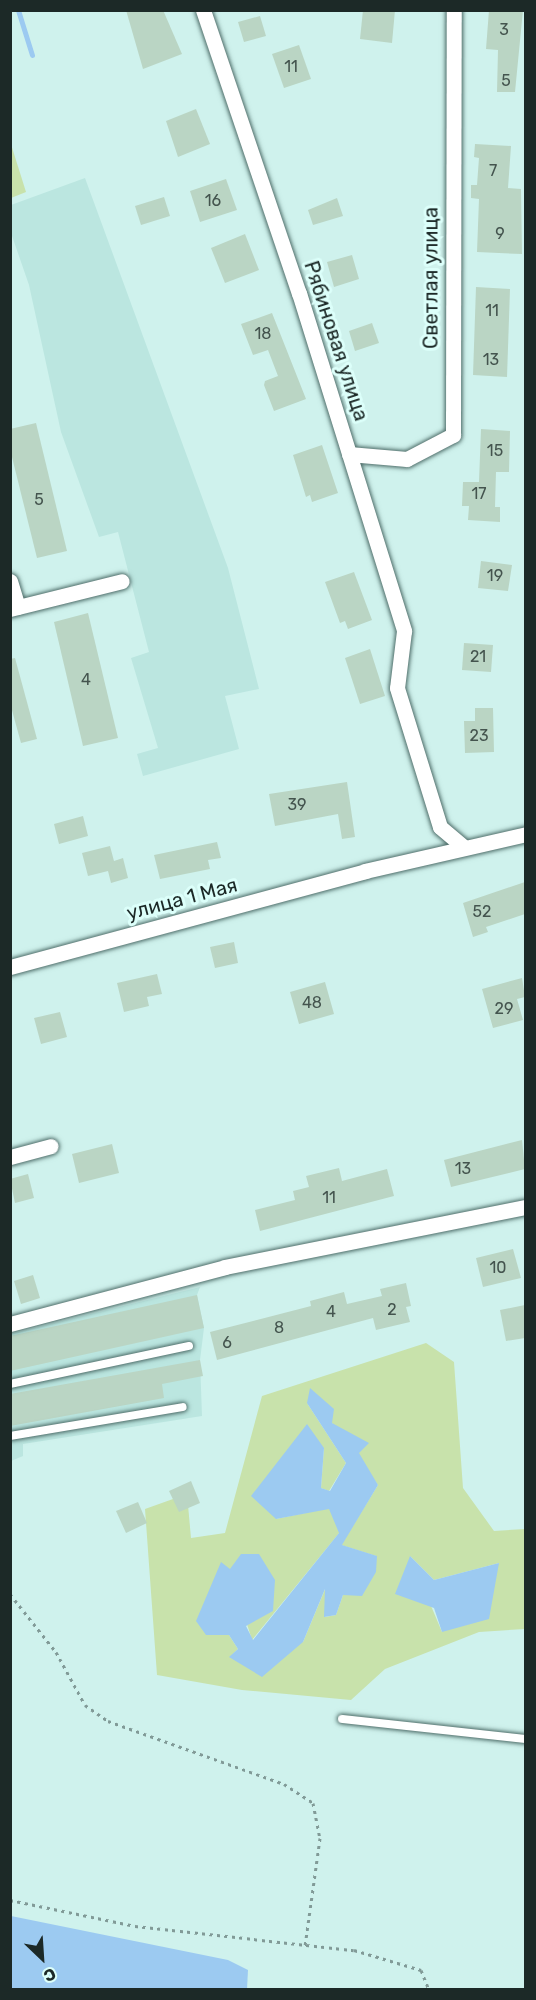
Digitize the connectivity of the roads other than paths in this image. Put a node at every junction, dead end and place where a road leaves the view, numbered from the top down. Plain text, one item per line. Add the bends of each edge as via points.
1 (203, 10) edge
2 (454, 10) edge
3 (349, 454) junction
4 (122, 580) dead end
5 (10, 581) edge
6 (14, 608) edge
7 (525, 834) edge
8 (464, 848) junction
9 (10, 967) edge
10 (51, 1146) dead end
11 (10, 1157) edge
12 (525, 1207) edge
13 (10, 1324) edge
14 (189, 1346) dead end
15 (10, 1384) edge
16 (183, 1407) dead end
17 (10, 1436) edge
18 (342, 1719) dead end
19 (525, 1739) edge

1 - 3 street, Рябиновая улица
2 - 3 street, Светлая улица via 453,435 407,459
3 - 8 street, Рябиновая улица via 404,631 397,688 440,827
4 - 6 street
5 - 6 street
7 - 8 street, улица 1 Мая
8 - 9 street, улица 1 Мая
10 - 11 street
12 - 13 street via 225,1267
14 - 15 lane
16 - 17 lane
18 - 19 lane

